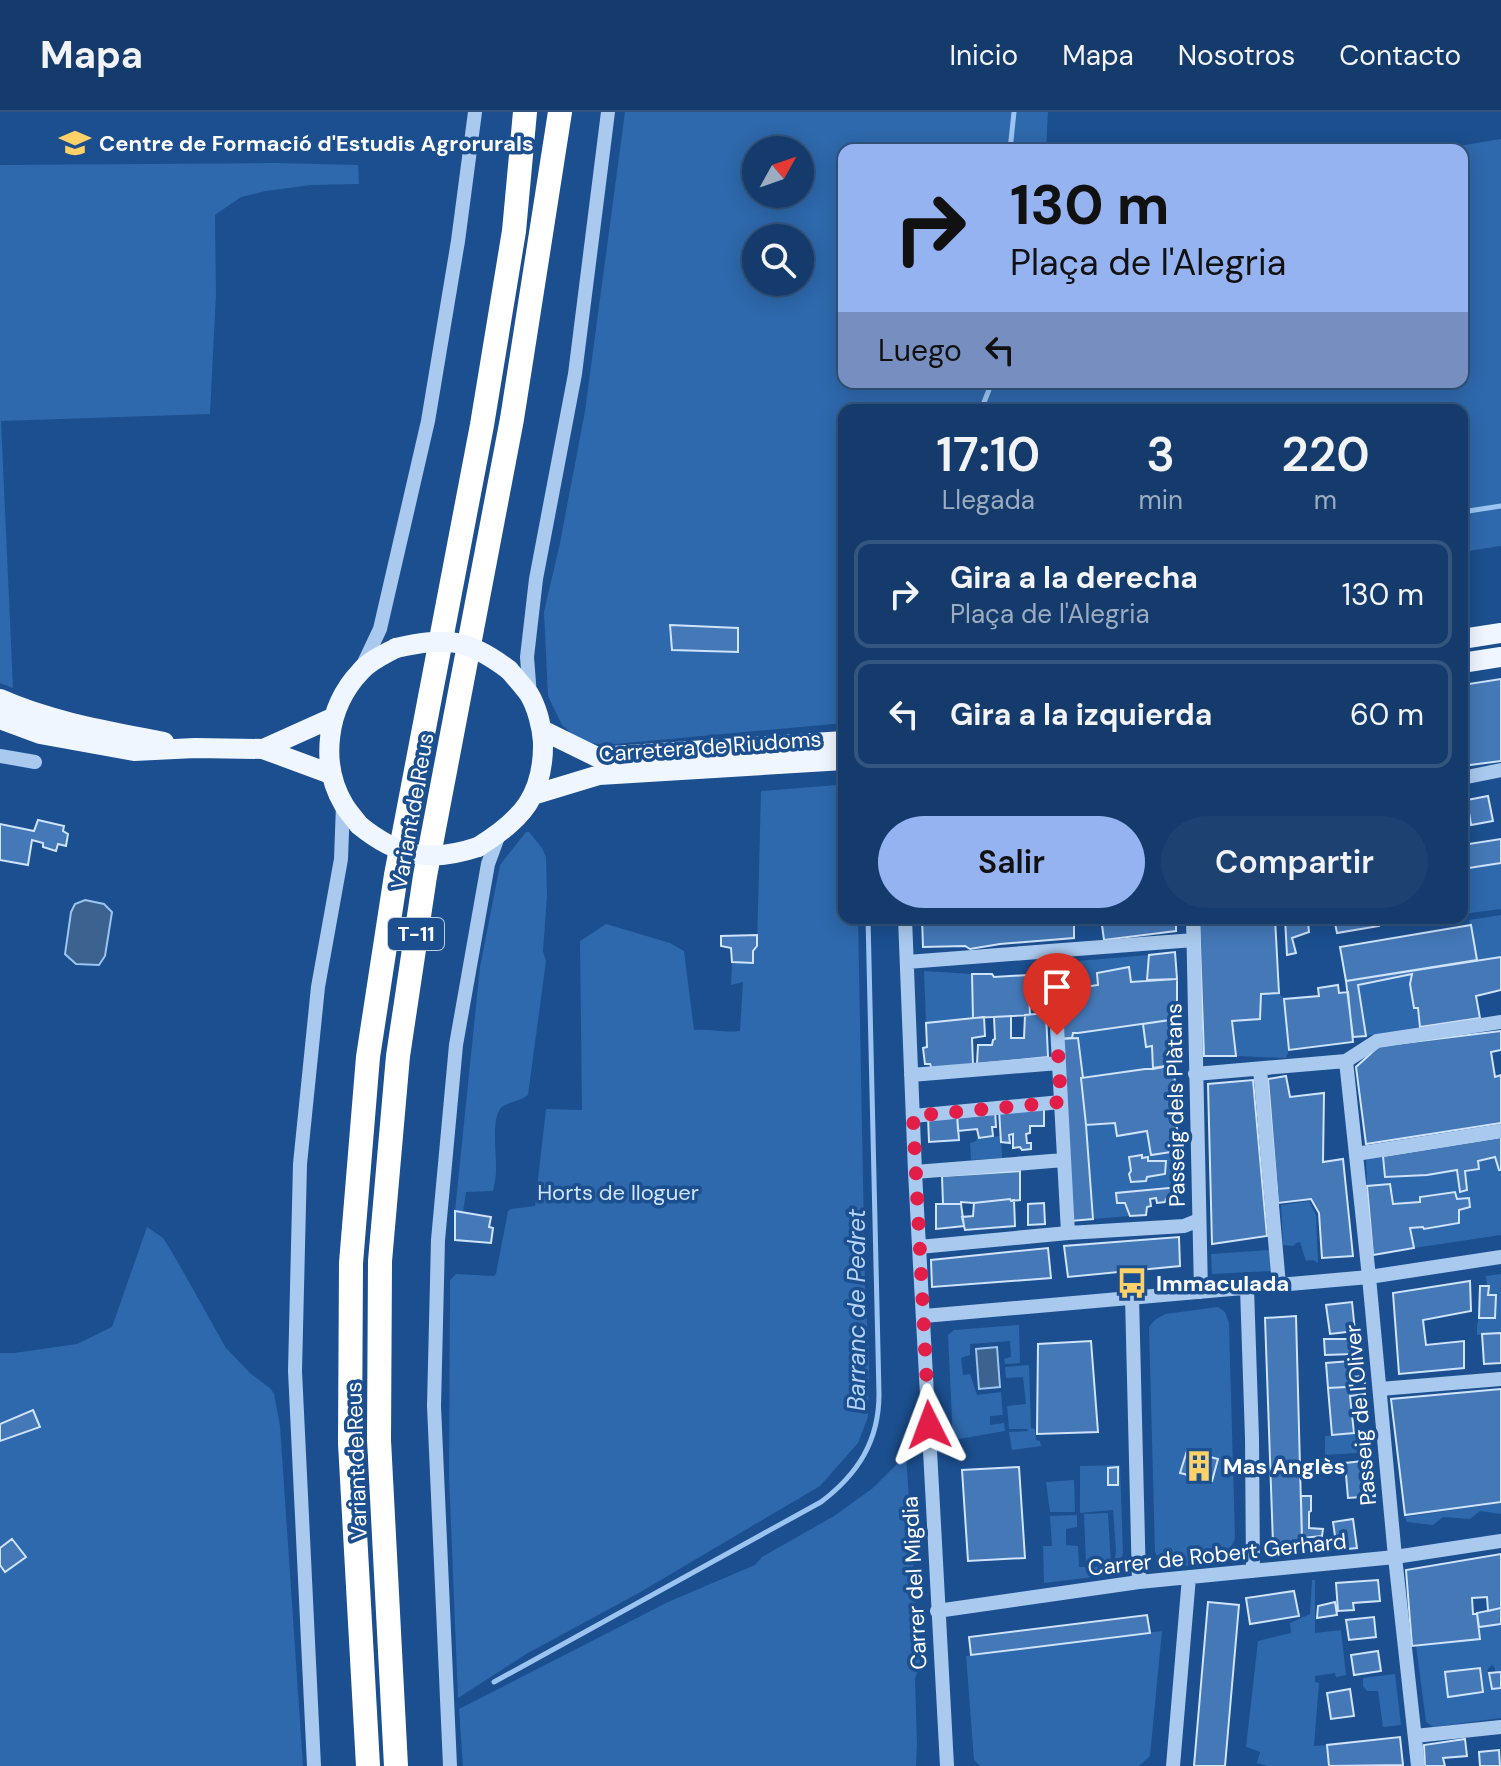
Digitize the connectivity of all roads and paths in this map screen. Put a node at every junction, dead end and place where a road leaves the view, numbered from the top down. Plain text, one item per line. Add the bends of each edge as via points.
1 (475, 112) edge
2 (525, 112) edge
3 (560, 112) edge
4 (608, 112) edge
5 (1501, 633) edge
6 (1468, 638) edge
7 (1501, 657) edge
8 (1468, 662) edge
9 (361, 671) junction
10 (531, 697) junction
11 (0, 699) edge
12 (0, 709) edge
13 (332, 718) junction
14 (0, 719) edge
15 (86, 727) junction
16 (0, 728) edge
17 (542, 730) junction
18 (838, 741) edge
19 (195, 748) junction
20 (263, 749) junction
21 (134, 751) junction
22 (0, 756) edge
23 (838, 760) edge
24 (35, 762) dead end
25 (1501, 770) edge
26 (331, 774) junction
27 (1468, 777) edge
28 (533, 795) junction
29 (343, 804) junction
30 (499, 834) junction
31 (905, 924) edge
32 (1193, 924) edge
33 (1194, 940) junction
34 (1053, 951) junction
35 (907, 962) junction
36 (1501, 1022) edge
37 (1346, 1061) junction
38 (1059, 1063) junction
39 (1260, 1069) junction
40 (1195, 1074) junction
41 (911, 1075) junction
42 (1061, 1102) junction
43 (913, 1116) junction
44 (1501, 1131) edge
45 (1356, 1154) junction
46 (1064, 1160) junction
47 (915, 1172) junction
48 (1199, 1220) junction
49 (1068, 1233) junction
50 (919, 1247) junction
51 (1501, 1257) edge
52 (1369, 1277) junction
53 (1279, 1285) junction
54 (1247, 1288) junction
55 (1201, 1292) junction
56 (1132, 1297) junction
57 (924, 1316) junction
58 (1501, 1379) edge
59 (1380, 1389) junction
60 (1501, 1541) edge
61 (1395, 1557) junction
62 (1253, 1571) junction
63 (1189, 1577) junction
64 (1139, 1582) junction
65 (937, 1611) junction
66 (1501, 1727) edge
67 (1415, 1736) junction
68 (314, 1766) edge
69 (368, 1766) edge
70 (396, 1766) edge
71 (450, 1766) edge
72 (947, 1766) edge
73 (1173, 1766) edge
74 (1418, 1766) edge

1 - 9 street via 428,421 380,629
2 - 69 highway, Variant de Reus / T-11 via 514,231 487,395 396,875 368,1057 351,1263 350,1443
3 - 70 highway, Variant de Reus / T-11 via 512,419 425,876 398,1056 380,1261 379,1425
4 - 10 street via 575,374 536,579 527,657
5 - 6 main road
7 - 8 main road
9 - 10 main road, bridge via 396,648 445,641 486,652
9 - 13 main road
10 - 17 main road
11 - 15 main road
12 - 15 main road via 25,720
13 - 20 main road
13 - 26 main road
14 - 21 main road via 40,734
15 - 19 main road
16 - 21 main road via 36,742
17 - 18 main road, Carretera de Riudoms via 597,757
17 - 28 main road via 543,762
19 - 20 main road
19 - 21 main road
20 - 26 main road
22 - 24 street
23 - 28 main road, Carretera de Riudoms via 599,775
25 - 27 street
26 - 29 main road
28 - 30 main road
29 - 30 main road, bridge via 378,840 417,855 462,853
29 - 68 street via 341,859 318,987 300,1164 295,1371
30 - 71 street via 488,864 456,1045 438,1240 434,1406
31 - 35 street, Carrer del Migdia
32 - 33 street, Passeig dels Plàtans
33 - 34 street
33 - 40 street, Passeig dels Plàtans
34 - 35 street
34 - 38 street
35 - 41 street, Carrer del Migdia
36 - 37 street via 1377,1041
37 - 39 street
37 - 45 street, Passeig de l'Oliver
38 - 41 street
38 - 42 street
39 - 40 street
39 - 53 street
40 - 48 street, Passeig dels Plàtans
41 - 43 street, Carrer del Migdia
42 - 43 street
42 - 46 street
43 - 47 street, Carrer del Migdia
44 - 45 street
45 - 52 street, Passeig de l'Oliver
46 - 47 street
46 - 49 street
47 - 50 street, Carrer del Migdia
48 - 49 street via 1184,1226
48 - 55 street, Passeig dels Plàtans
49 - 50 street
50 - 57 street, Carrer del Migdia
51 - 52 street
52 - 53 street
52 - 59 street, Passeig de l'Oliver
53 - 54 street
54 - 55 street
54 - 62 street
55 - 56 street
56 - 57 street
56 - 64 street
57 - 65 street, Carrer del Migdia
58 - 59 street
59 - 61 street, Passeig de l'Oliver
60 - 61 street, Carrer de Robert Gerhard
61 - 62 street, Carrer de Robert Gerhard
61 - 67 street, Passeig de l'Oliver
62 - 63 street, Carrer de Robert Gerhard
63 - 64 street, Carrer de Robert Gerhard
63 - 73 street
64 - 65 street, Carrer de Robert Gerhard
65 - 72 street, Carrer del Migdia
66 - 67 street
67 - 74 street, Passeig de l'Oliver

